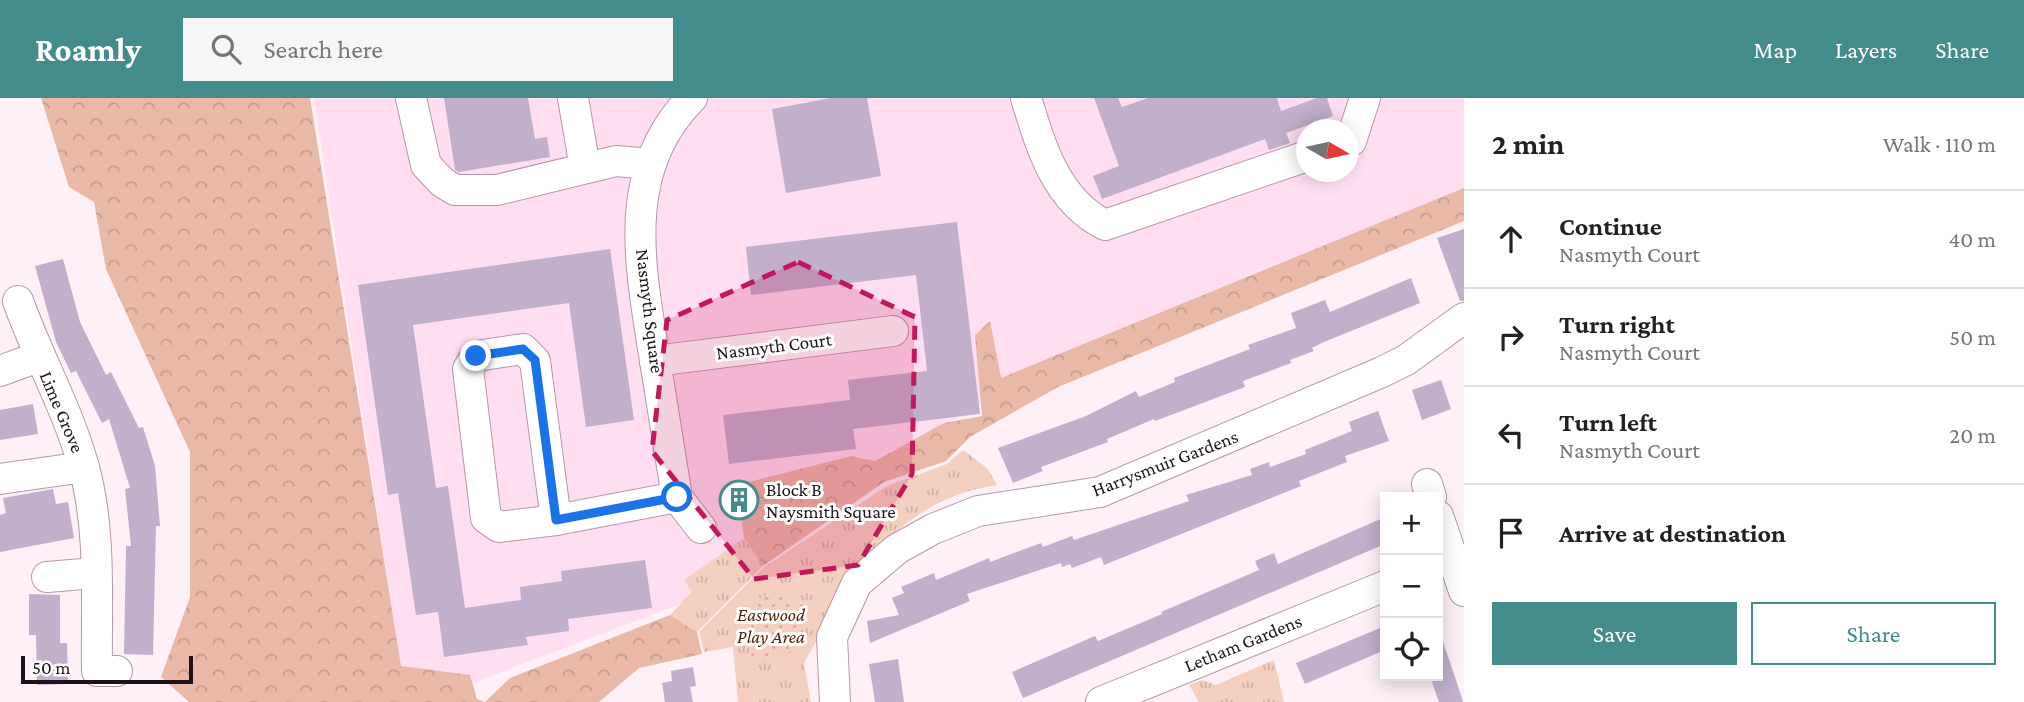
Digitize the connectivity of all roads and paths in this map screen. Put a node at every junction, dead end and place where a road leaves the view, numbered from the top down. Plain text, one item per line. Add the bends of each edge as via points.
1 (411, 98) edge
2 (573, 98) edge
3 (692, 98) edge
4 (1026, 98) edge
5 (1364, 98) edge
6 (1357, 119) edge
7 (1296, 160) edge
8 (651, 163) junction
9 (585, 169) junction
10 (18, 301) dead end
11 (1464, 318) edge
12 (892, 331) dead end
13 (38, 357) junction
14 (655, 361) junction
15 (0, 371) edge
16 (84, 467) junction
17 (0, 479) edge
18 (677, 497) junction
19 (556, 520) junction
20 (701, 528) dead end
21 (1445, 562) edge
22 (95, 573) junction
23 (47, 577) dead end
24 (1380, 588) edge
25 (1464, 591) edge
26 (117, 671) dead end
27 (835, 702) edge
28 (1101, 702) edge

1 - 9 street via 426,165 455,190 497,190
2 - 9 street
3 - 8 street, Nasmyth Square via 674,117
4 - 7 street via 1041,149 1070,201 1105,225
5 - 6 street
8 - 9 street via 617,161
8 - 14 street, Nasmyth Square via 639,260
10 - 13 street, Lime Grove
11 - 27 street, Harrysmuir Gardens via 1382,372 1100,492 978,511 897,548 858,583 832,637
12 - 14 street, Nasmyth Court
13 - 15 street, Lime Grove
13 - 16 street, Lime Grove via 65,411
14 - 18 street, Nasmyth Square
16 - 17 street, Lime Grove
16 - 22 street, Lime Grove via 94,525
18 - 19 street
18 - 20 street, Nasmyth Square
19 - 19 street via 499,527 486,518 468,369 476,356 523,349 535,360
21 - 25 street
22 - 23 street
22 - 26 street, Lime Grove via 97,671
24 - 28 street, Letham Gardens

